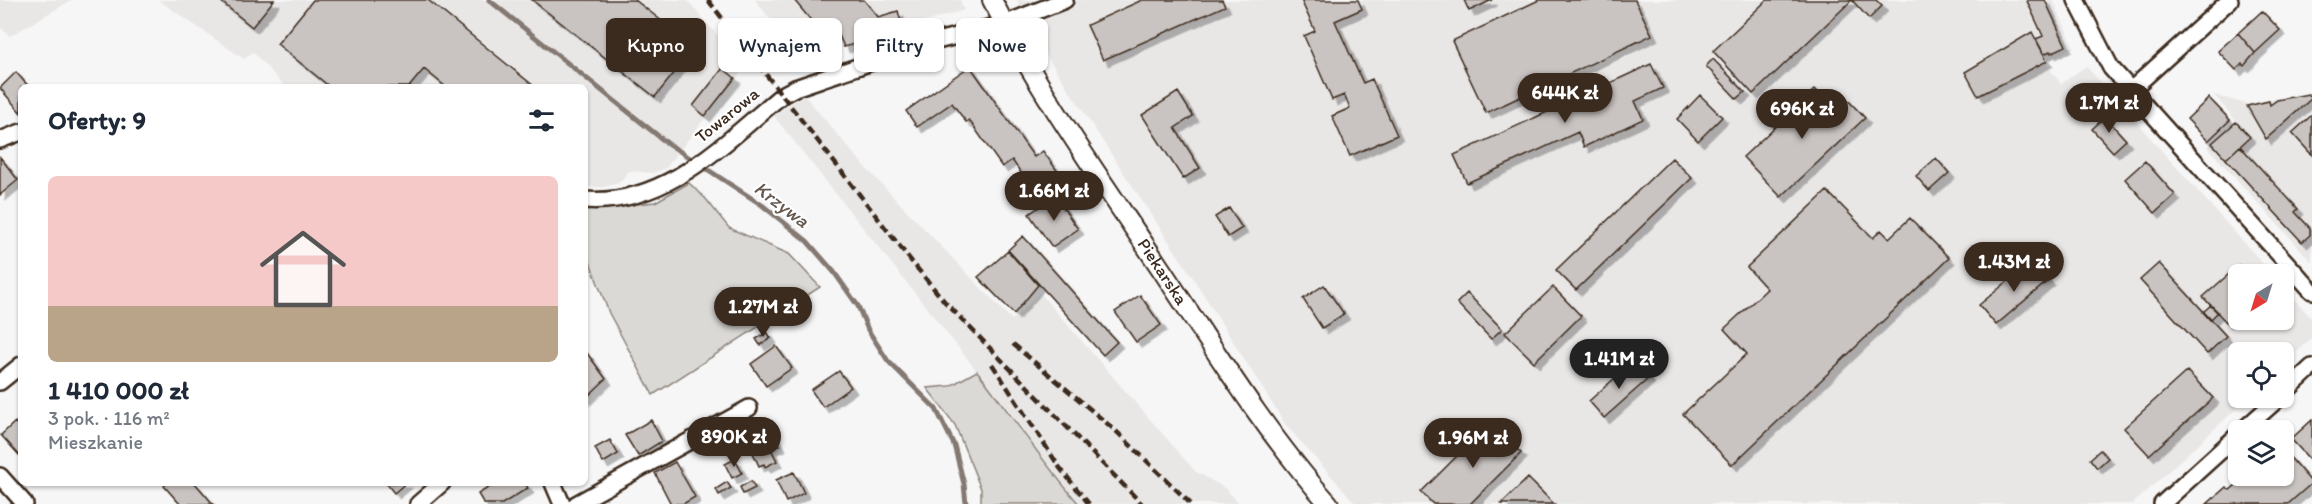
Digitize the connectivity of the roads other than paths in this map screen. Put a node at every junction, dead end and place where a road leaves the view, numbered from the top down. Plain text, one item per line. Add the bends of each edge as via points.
1 (992, 0) edge
2 (1065, 0) edge
3 (2076, 0) edge
4 (2230, 0) edge
5 (1001, 18) edge
6 (1019, 18) edge
7 (956, 36) edge
8 (1032, 72) edge
9 (2131, 90) junction
10 (18, 133) edge
11 (0, 140) edge
12 (588, 200) edge
13 (2312, 291) edge
14 (18, 367) edge
15 (2312, 368) edge
16 (0, 382) edge
17 (2294, 384) edge
18 (749, 408) dead end
19 (2268, 408) edge
20 (2254, 420) edge
21 (2228, 444) edge
22 (0, 476) edge
23 (439, 486) edge
24 (554, 486) edge
25 (25, 504) edge
26 (418, 504) edge
27 (562, 504) edge
28 (576, 504) edge
29 (1329, 504) edge
30 (2162, 504) edge

1 - 5 street, Piekarska
2 - 6 street, Towarowa
3 - 9 street via 2105,60
4 - 9 street
7 - 12 street, Towarowa via 795,88 668,183 642,194
8 - 29 street, Piekarska via 1252,406
9 - 13 street
10 - 11 street
14 - 16 street
15 - 17 street
18 - 28 street
19 - 20 street
21 - 30 street
22 - 25 street
23 - 26 street
24 - 27 street

